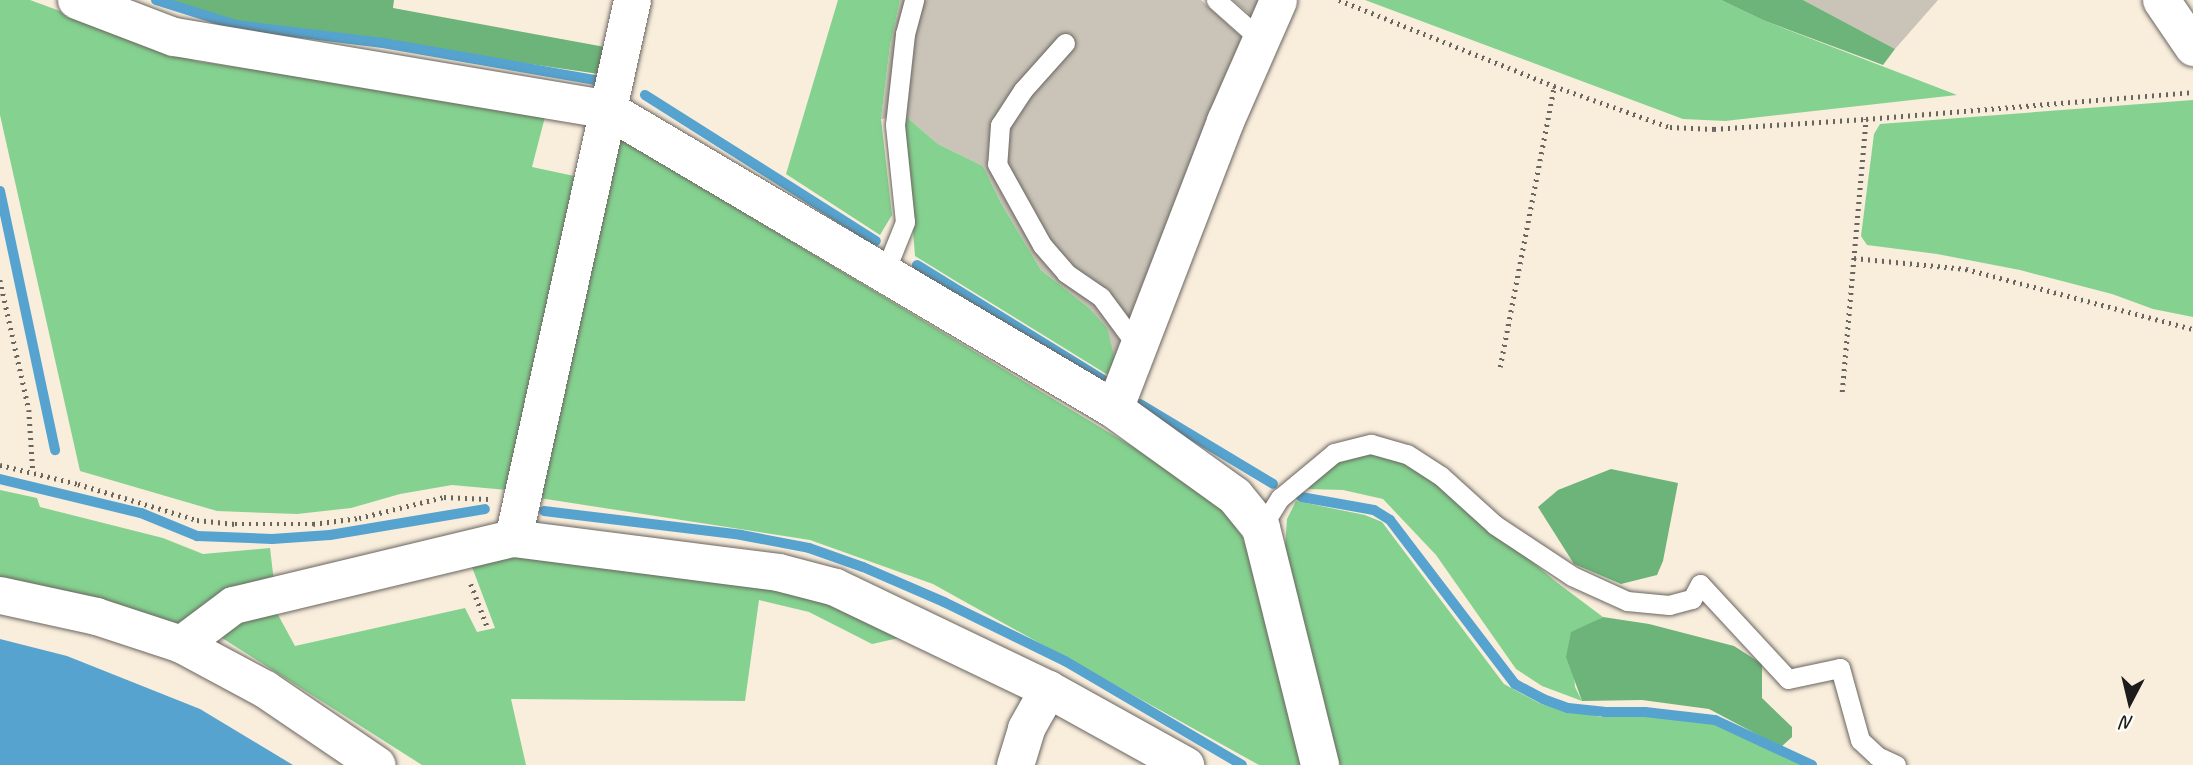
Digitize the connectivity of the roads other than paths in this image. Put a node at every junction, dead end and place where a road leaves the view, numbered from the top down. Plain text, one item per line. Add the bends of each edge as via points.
1 (77, 0) edge
2 (632, 0) edge
3 (914, 0) edge
4 (1216, 0) edge
5 (1278, 0) edge
6 (2161, 0) edge
7 (1261, 40) junction
8 (1065, 43) dead end
9 (2193, 47) edge
10 (608, 110) junction
11 (884, 275) junction
12 (1138, 346) junction
13 (1114, 409) junction
14 (516, 521) junction
15 (1261, 528) junction
16 (0, 595) edge
17 (181, 644) junction
18 (1048, 690) junction
19 (377, 765) edge
20 (1015, 765) edge
21 (1185, 765) edge
22 (1320, 765) edge
23 (1896, 765) edge

1 - 10 street via 174,37
2 - 10 street
3 - 11 lane via 905,34 895,125 905,222
4 - 7 lane
5 - 7 street
6 - 9 street
7 - 12 street
8 - 12 lane via 1023,90 1000,125 997,164 1042,245 1066,273 1101,297
10 - 11 street
10 - 14 street
11 - 13 street
12 - 13 street
13 - 15 street via 1235,496
14 - 17 street via 462,551 233,606
14 - 18 street via 835,587
15 - 22 street
15 - 23 lane via 1280,498 1334,453 1371,443 1407,454 1441,476 1495,525 1572,576 1627,601 1669,605 1692,599 1700,584 1788,679 1840,668 1860,740
16 - 17 street via 96,616
17 - 19 street via 265,689
18 - 20 street via 1026,727
18 - 21 street

